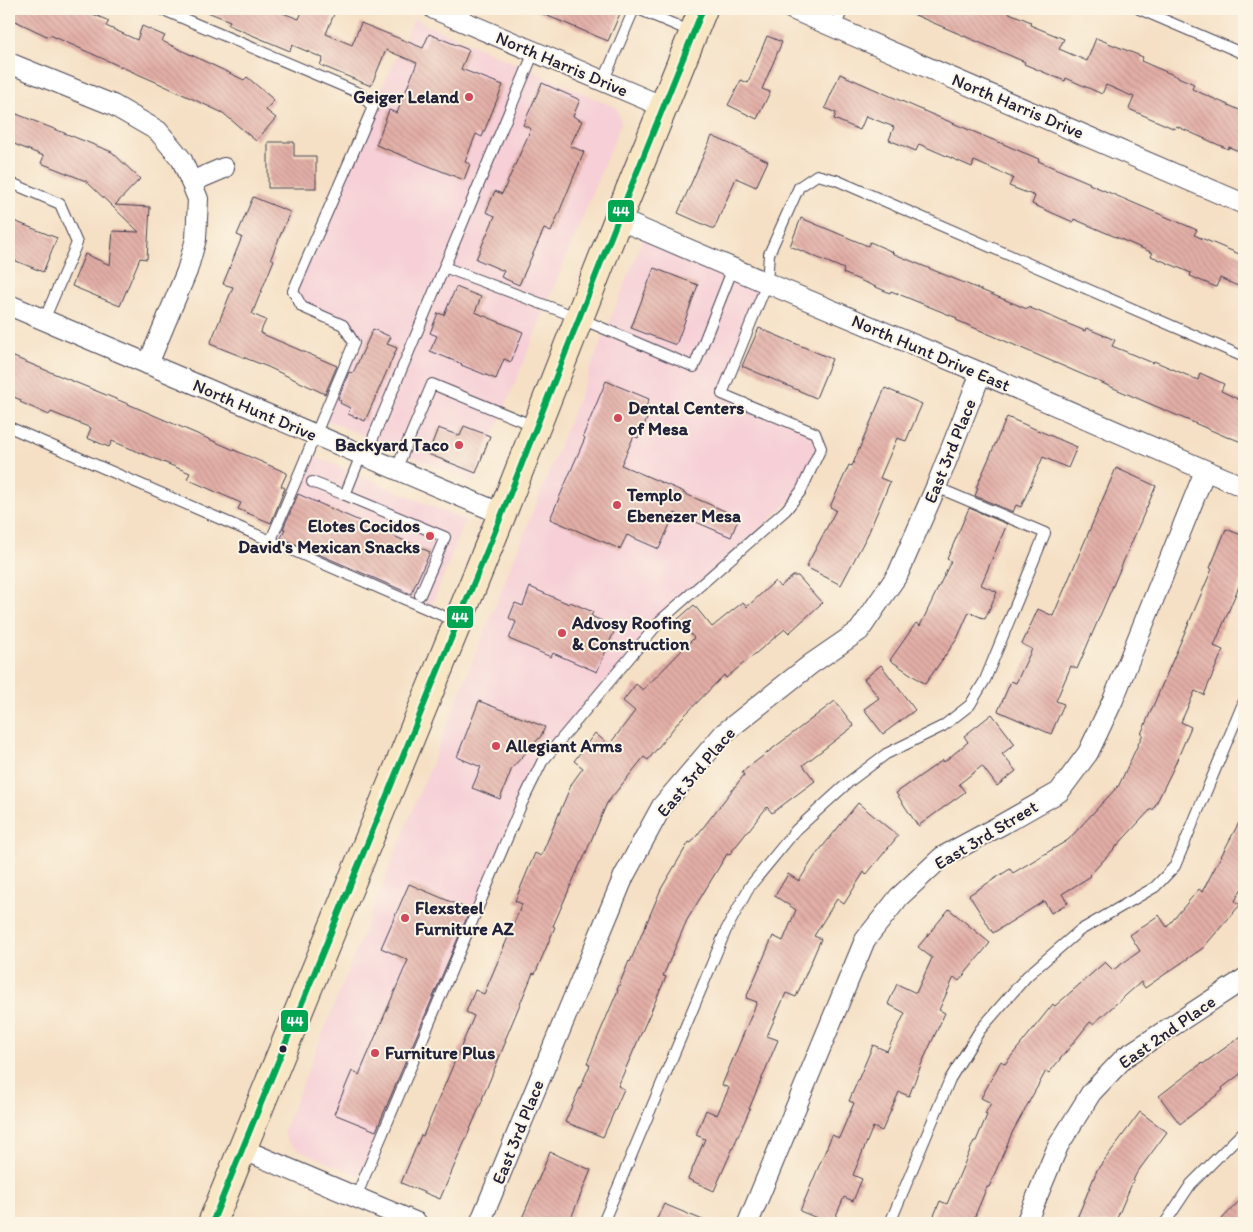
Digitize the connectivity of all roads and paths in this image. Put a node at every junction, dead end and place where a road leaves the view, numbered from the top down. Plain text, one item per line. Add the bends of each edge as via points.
1 (161, 9) edge
2 (434, 9) edge
3 (634, 9) edge
4 (638, 9) edge
5 (792, 9) edge
6 (843, 9) edge
7 (1139, 9) edge
8 (698, 20) edge
9 (836, 27) junction
10 (534, 52) junction
11 (1244, 54) edge
12 (9, 63) edge
13 (604, 82) junction
14 (664, 108) junction
15 (224, 168) dead end
16 (9, 182) edge
17 (191, 182) junction
18 (1244, 204) edge
19 (618, 219) junction
20 (444, 267) junction
21 (733, 268) junction
22 (767, 283) junction
23 (9, 305) edge
24 (579, 318) junction
25 (44, 320) junction
26 (1244, 357) edge
27 (148, 364) junction
28 (981, 373) junction
29 (9, 427) edge
30 (536, 427) junction
31 (315, 436) junction
32 (363, 456) junction
33 (396, 470) junction
34 (1205, 471) junction
35 (312, 482) dead end
36 (936, 487) junction
37 (1244, 487) edge
38 (344, 496) junction
39 (502, 514) junction
40 (271, 540) junction
41 (420, 596) dead end
42 (458, 622) junction
43 (1244, 701) edge
44 (1244, 979) edge
45 (1244, 1131) edge
46 (242, 1149) junction
47 (356, 1197) junction
48 (212, 1223) edge
49 (417, 1223) edge
50 (480, 1223) edge
51 (603, 1223) edge
52 (748, 1223) edge
53 (890, 1223) edge
54 (1026, 1223) edge
55 (1165, 1223) edge

1 - 31 lane via 359,93 373,107 294,291 302,308 343,325 354,343
2 - 10 street, North Harris Drive
3 - 13 lane
4 - 8 lane
5 - 9 street, North Harris Drive
6 - 9 lane
7 - 11 lane
8 - 14 main road
9 - 18 street, North Harris Drive
10 - 13 street, North Harris Drive
10 - 20 lane
12 - 17 street via 113,104 158,131 182,160
13 - 14 street, North Harris Drive
14 - 19 main road
15 - 17 street
16 - 25 lane via 60,204 77,243
17 - 27 street via 198,199 196,239 187,271
19 - 21 street, North Hunt Drive East
19 - 24 main road
20 - 24 lane
20 - 32 lane
21 - 22 street, North Hunt Drive East
21 - 24 lane via 694,367
22 - 26 lane via 770,254 799,187 817,175 836,180
22 - 28 street, North Hunt Drive East
22 - 47 lane via 722,394 815,434 821,448 801,491 786,510 662,619 542,762 519,809
23 - 25 street, North Hunt Drive
24 - 30 main road
25 - 27 street, North Hunt Drive
27 - 31 street, North Hunt Drive
28 - 34 street, North Hunt Drive East
28 - 36 street, East 3rd Place
29 - 40 lane
30 - 33 lane via 432,384
30 - 39 main road
31 - 32 street, North Hunt Drive
31 - 40 lane
32 - 33 street, North Hunt Drive
32 - 38 lane
33 - 39 street, North Hunt Drive
34 - 37 street, North Hunt Drive East
34 - 52 street, East 3rd Street via 1113,700 1088,753 1059,792 942,857 898,897 865,940
35 - 38 lane
36 - 50 street, East 3rd Place via 898,574 859,631 724,732 662,806 624,876
36 - 51 lane via 1044,533 985,680 970,705 943,726 886,754 850,781 796,830 750,886 726,930
38 - 41 lane via 445,537
39 - 42 main road
40 - 42 lane
42 - 46 main road
43 - 53 lane via 1175,866 1155,887 1079,931 1027,976 980,1030 950,1079
44 - 54 street, East 2nd Place via 1125,1057 1090,1093 1058,1146
45 - 55 lane via 1190,1184
46 - 47 street
46 - 48 main road
47 - 49 street

